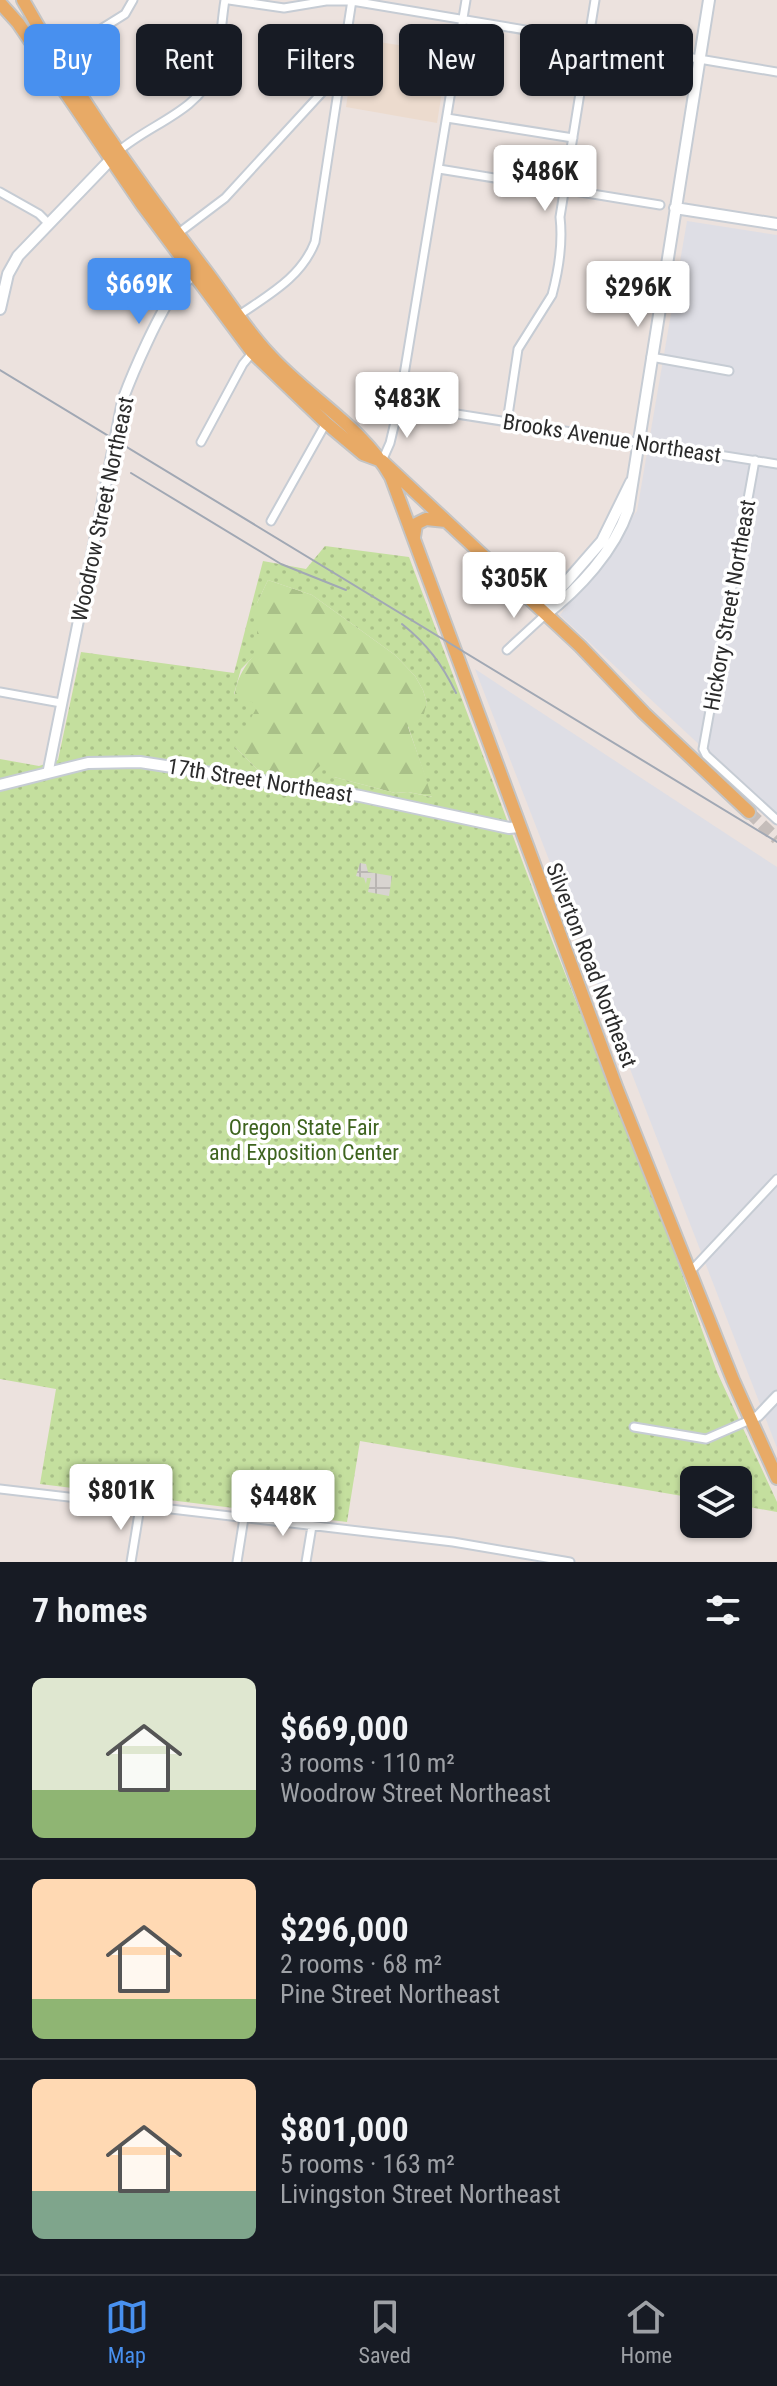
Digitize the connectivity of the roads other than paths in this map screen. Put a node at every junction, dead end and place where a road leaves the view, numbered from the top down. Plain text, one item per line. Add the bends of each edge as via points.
1 (23, 0) edge
2 (133, 0) edge
3 (227, 0) edge
4 (352, 0) edge
5 (466, 0) edge
6 (595, 0) edge
7 (709, 0) edge
8 (0, 3) edge
9 (462, 21) junction
10 (34, 24) edge
11 (109, 24) edge
12 (348, 24) edge
13 (591, 24) edge
14 (24, 27) edge
15 (520, 30) edge
16 (693, 58) edge
17 (700, 59) junction
18 (777, 72) edge
19 (75, 96) edge
20 (82, 96) edge
21 (319, 96) edge
22 (337, 96) edge
23 (580, 96) edge
24 (447, 118) junction
25 (573, 138) junction
26 (115, 155) junction
27 (439, 169) junction
28 (565, 190) junction
29 (0, 192) edge
30 (660, 205) dead end
31 (675, 208) junction
32 (48, 223) junction
33 (777, 224) edge
34 (172, 237) junction
35 (199, 272) junction
36 (2, 286) edge
37 (0, 309) edge
38 (233, 319) junction
39 (257, 349) junction
40 (651, 357) junction
41 (729, 371) dead end
42 (399, 405) junction
43 (507, 422) junction
44 (326, 423) junction
45 (201, 442) dead end
46 (637, 442) junction
47 (755, 460) junction
48 (382, 461) junction
49 (777, 464) edge
50 (271, 521) dead end
51 (446, 521) junction
52 (414, 539) junction
53 (545, 615) junction
54 (507, 650) dead end
55 (0, 692) edge
56 (61, 703) junction
57 (48, 772) junction
58 (0, 785) edge
59 (749, 812) tunnel mouth
60 (777, 820) edge
61 (519, 827) junction
62 (777, 1179) edge
63 (691, 1271) junction
64 (777, 1396) edge
65 (750, 1420) junction
66 (634, 1427) dead end
67 (777, 1478) edge
68 (0, 1489) edge
69 (140, 1507) junction
70 (244, 1518) junction
71 (312, 1526) junction
72 (131, 1562) edge
73 (237, 1562) edge
74 (306, 1562) edge
75 (570, 1562) edge

1 - 10 main road
2 - 11 street via 125,14
3 - 4 street via 284,8
3 - 26 street via 215,67 204,89
4 - 9 street
4 - 12 street
5 - 9 street
6 - 13 street
7 - 17 main road
8 - 14 main road
9 - 15 street
9 - 24 street
16 - 17 street
17 - 18 street
17 - 31 main road
19 - 26 main road
20 - 26 main road
21 - 34 street via 225,198
22 - 38 street via 310,255 281,287
23 - 25 street
24 - 25 street
24 - 27 street
25 - 28 street
26 - 32 main road
26 - 34 main road
27 - 28 street
27 - 42 street
28 - 30 street
28 - 43 street via 552,295 518,349
29 - 32 street
31 - 33 main road
31 - 40 main road
32 - 36 main road via 18,256
34 - 35 main road
35 - 38 main road
35 - 56 street, Woodrow Street Northeast via 169,302 123,399
36 - 37 main road
38 - 39 main road
39 - 44 main road
39 - 45 street via 243,364
39 - 48 main road
40 - 41 street
40 - 46 main road
42 - 43 street, Brooks Avenue Northeast
42 - 48 street
43 - 46 street, Brooks Avenue Northeast
44 - 48 main road via 363,454
44 - 50 street
46 - 47 street, Brooks Avenue Northeast
46 - 53 main road via 628,510 612,544
47 - 49 street, Brooks Avenue Northeast
47 - 60 street, Hickory Street Northeast via 703,749
48 - 51 main road
48 - 52 main road, Silverton Road Northeast
51 - 52 main road via 421,521
51 - 53 main road
52 - 61 main road, Silverton Road Northeast
53 - 54 street
53 - 59 main road
55 - 56 street
56 - 57 street, Woodrow Street Northeast
57 - 58 main road, 17th Street Northeast
57 - 61 main road, 17th Street Northeast via 104,761 159,764
61 - 63 main road, Silverton Road Northeast
62 - 63 street
63 - 65 main road, Silverton Road Northeast
64 - 65 street
65 - 66 street via 706,1439
65 - 67 main road, Silverton Road Northeast
68 - 69 street
69 - 70 street
69 - 72 street
70 - 71 street
70 - 73 street
71 - 74 street
71 - 75 street

